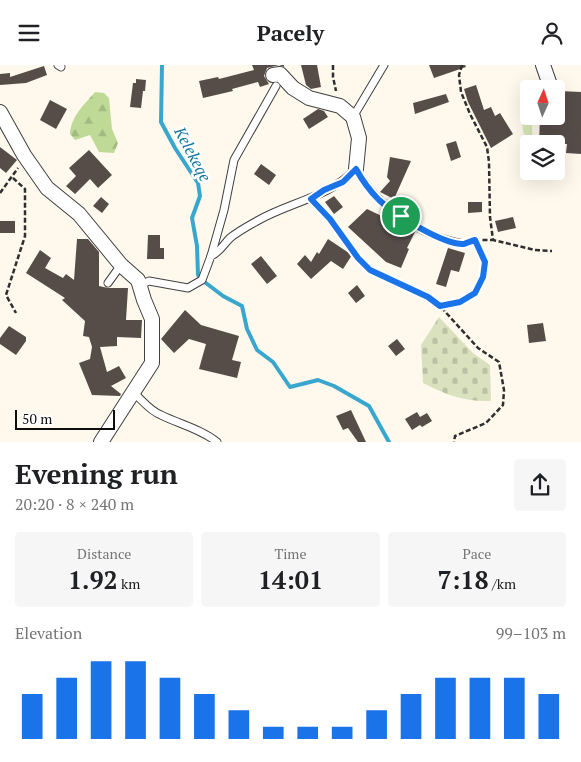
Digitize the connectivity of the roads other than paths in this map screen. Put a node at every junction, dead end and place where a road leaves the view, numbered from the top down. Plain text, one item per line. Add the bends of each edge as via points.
1 (384, 65) edge
2 (543, 65) edge
3 (273, 75) edge
4 (548, 80) edge
5 (0, 112) edge
6 (353, 117) junction
7 (356, 169) junction
8 (464, 244) road end
9 (211, 256) junction
10 (121, 265) junction
11 (108, 283) dead end
12 (140, 285) junction
13 (134, 393) junction
14 (101, 442) edge
15 (217, 442) edge

1 - 6 lane
2 - 4 street
3 - 6 street via 280,74 308,98 340,106
3 - 9 lane via 270,100 234,160
5 - 10 street via 47,188 79,214
6 - 7 street via 359,138
7 - 8 lane via 380,201 401,216 447,241
7 - 9 lane via 343,182 311,199 258,220 231,237 218,253
9 - 12 lane via 202,281 188,288 149,281
10 - 11 lane
10 - 12 street
12 - 13 street via 152,319 152,363
13 - 14 street
13 - 15 lane via 159,415 208,435

